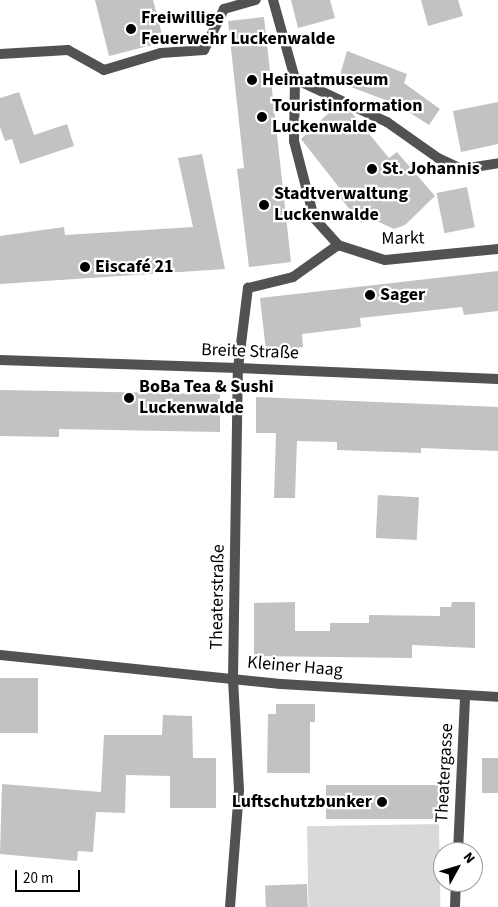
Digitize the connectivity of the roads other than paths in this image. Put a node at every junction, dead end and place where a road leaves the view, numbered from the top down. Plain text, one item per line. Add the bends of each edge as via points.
1 (256, 0) edge
2 (273, 0) edge
3 (0, 54) edge
4 (295, 79) junction
5 (498, 163) edge
6 (338, 246) junction
7 (498, 249) edge
8 (0, 360) edge
9 (238, 368) junction
10 (498, 379) edge
11 (0, 655) edge
12 (233, 679) junction
13 (465, 695) junction
14 (498, 697) edge
15 (458, 842) edge
16 (456, 892) edge
17 (230, 907) edge
18 (455, 907) edge

1 - 3 street via 224,9 204,50 161,53 104,70 68,50
2 - 4 street
4 - 5 street via 387,122 438,158 462,169
4 - 6 street via 294,141 314,218
6 - 7 street, Markt via 385,260
6 - 9 street, Theaterstraße via 293,277 248,288
8 - 9 street, Breite Straße
9 - 10 street, Breite Straße
9 - 12 street, Theaterstraße
11 - 12 street, Kleiner Haag
12 - 13 street, Kleiner Haag
12 - 17 street, Theaterstraße via 239,790
13 - 14 street, Kleiner Haag
13 - 15 street, Theatergasse
16 - 18 street

